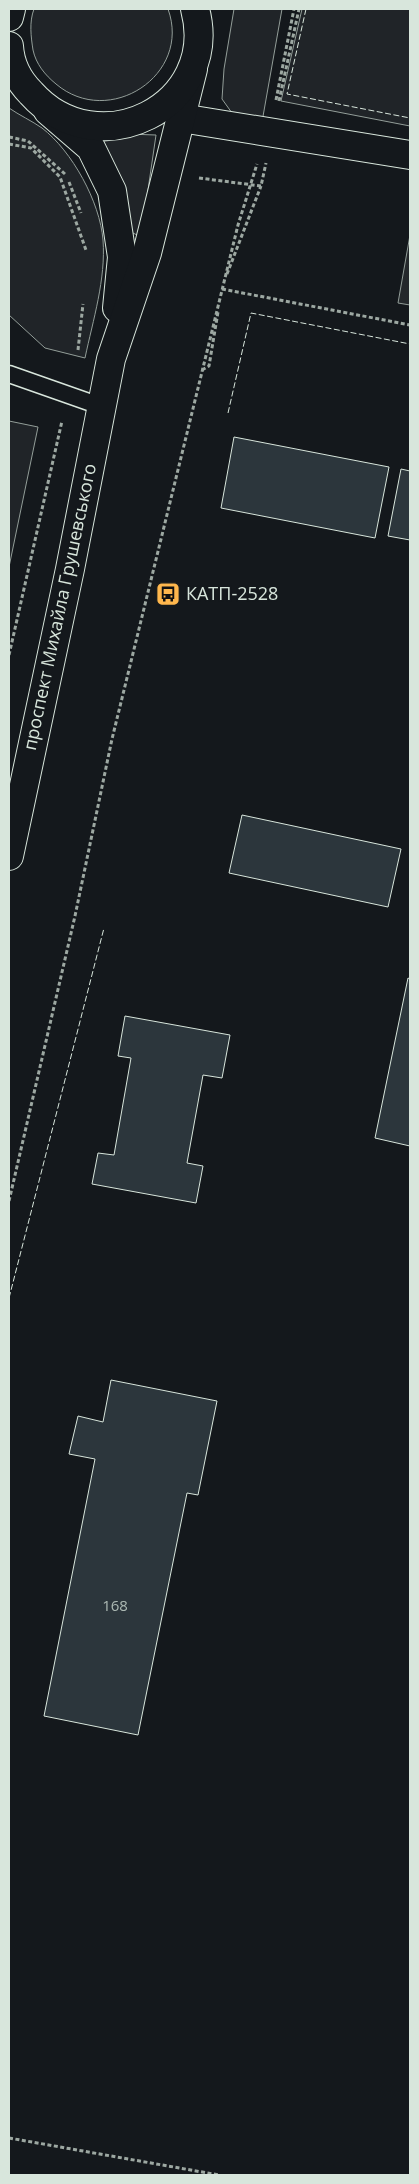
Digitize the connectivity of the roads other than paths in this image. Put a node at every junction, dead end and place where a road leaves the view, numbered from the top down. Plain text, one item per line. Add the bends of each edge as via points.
1 (11, 9) edge
2 (195, 9) edge
3 (208, 9) edge
4 (9, 17) edge
5 (9, 46) edge
6 (196, 54) junction
7 (9, 90) edge
8 (42, 106) junction
9 (181, 118) junction
10 (126, 125) junction
11 (410, 154) edge
12 (111, 359) junction
13 (9, 374) edge
14 (100, 406) junction
15 (9, 856) edge

1 - 4 street
2 - 6 street via 199,23
3 - 6 street, проспект Михайла Грушевського
5 - 8 street via 22,83
6 - 9 street, проспект Михайла Грушевського
6 - 10 street via 187,79 171,100 150,115
7 - 8 street
8 - 10 street via 68,121 96,127
8 - 12 street, проспект Михайла Грушевського via 91,148 112,191 122,257
9 - 10 street
9 - 11 street
9 - 12 street, проспект Михайла Грушевського via 147,253
12 - 14 street, проспект Михайла Грушевського
13 - 14 lane
14 - 15 street, проспект Михайла Грушевського via 70,569

